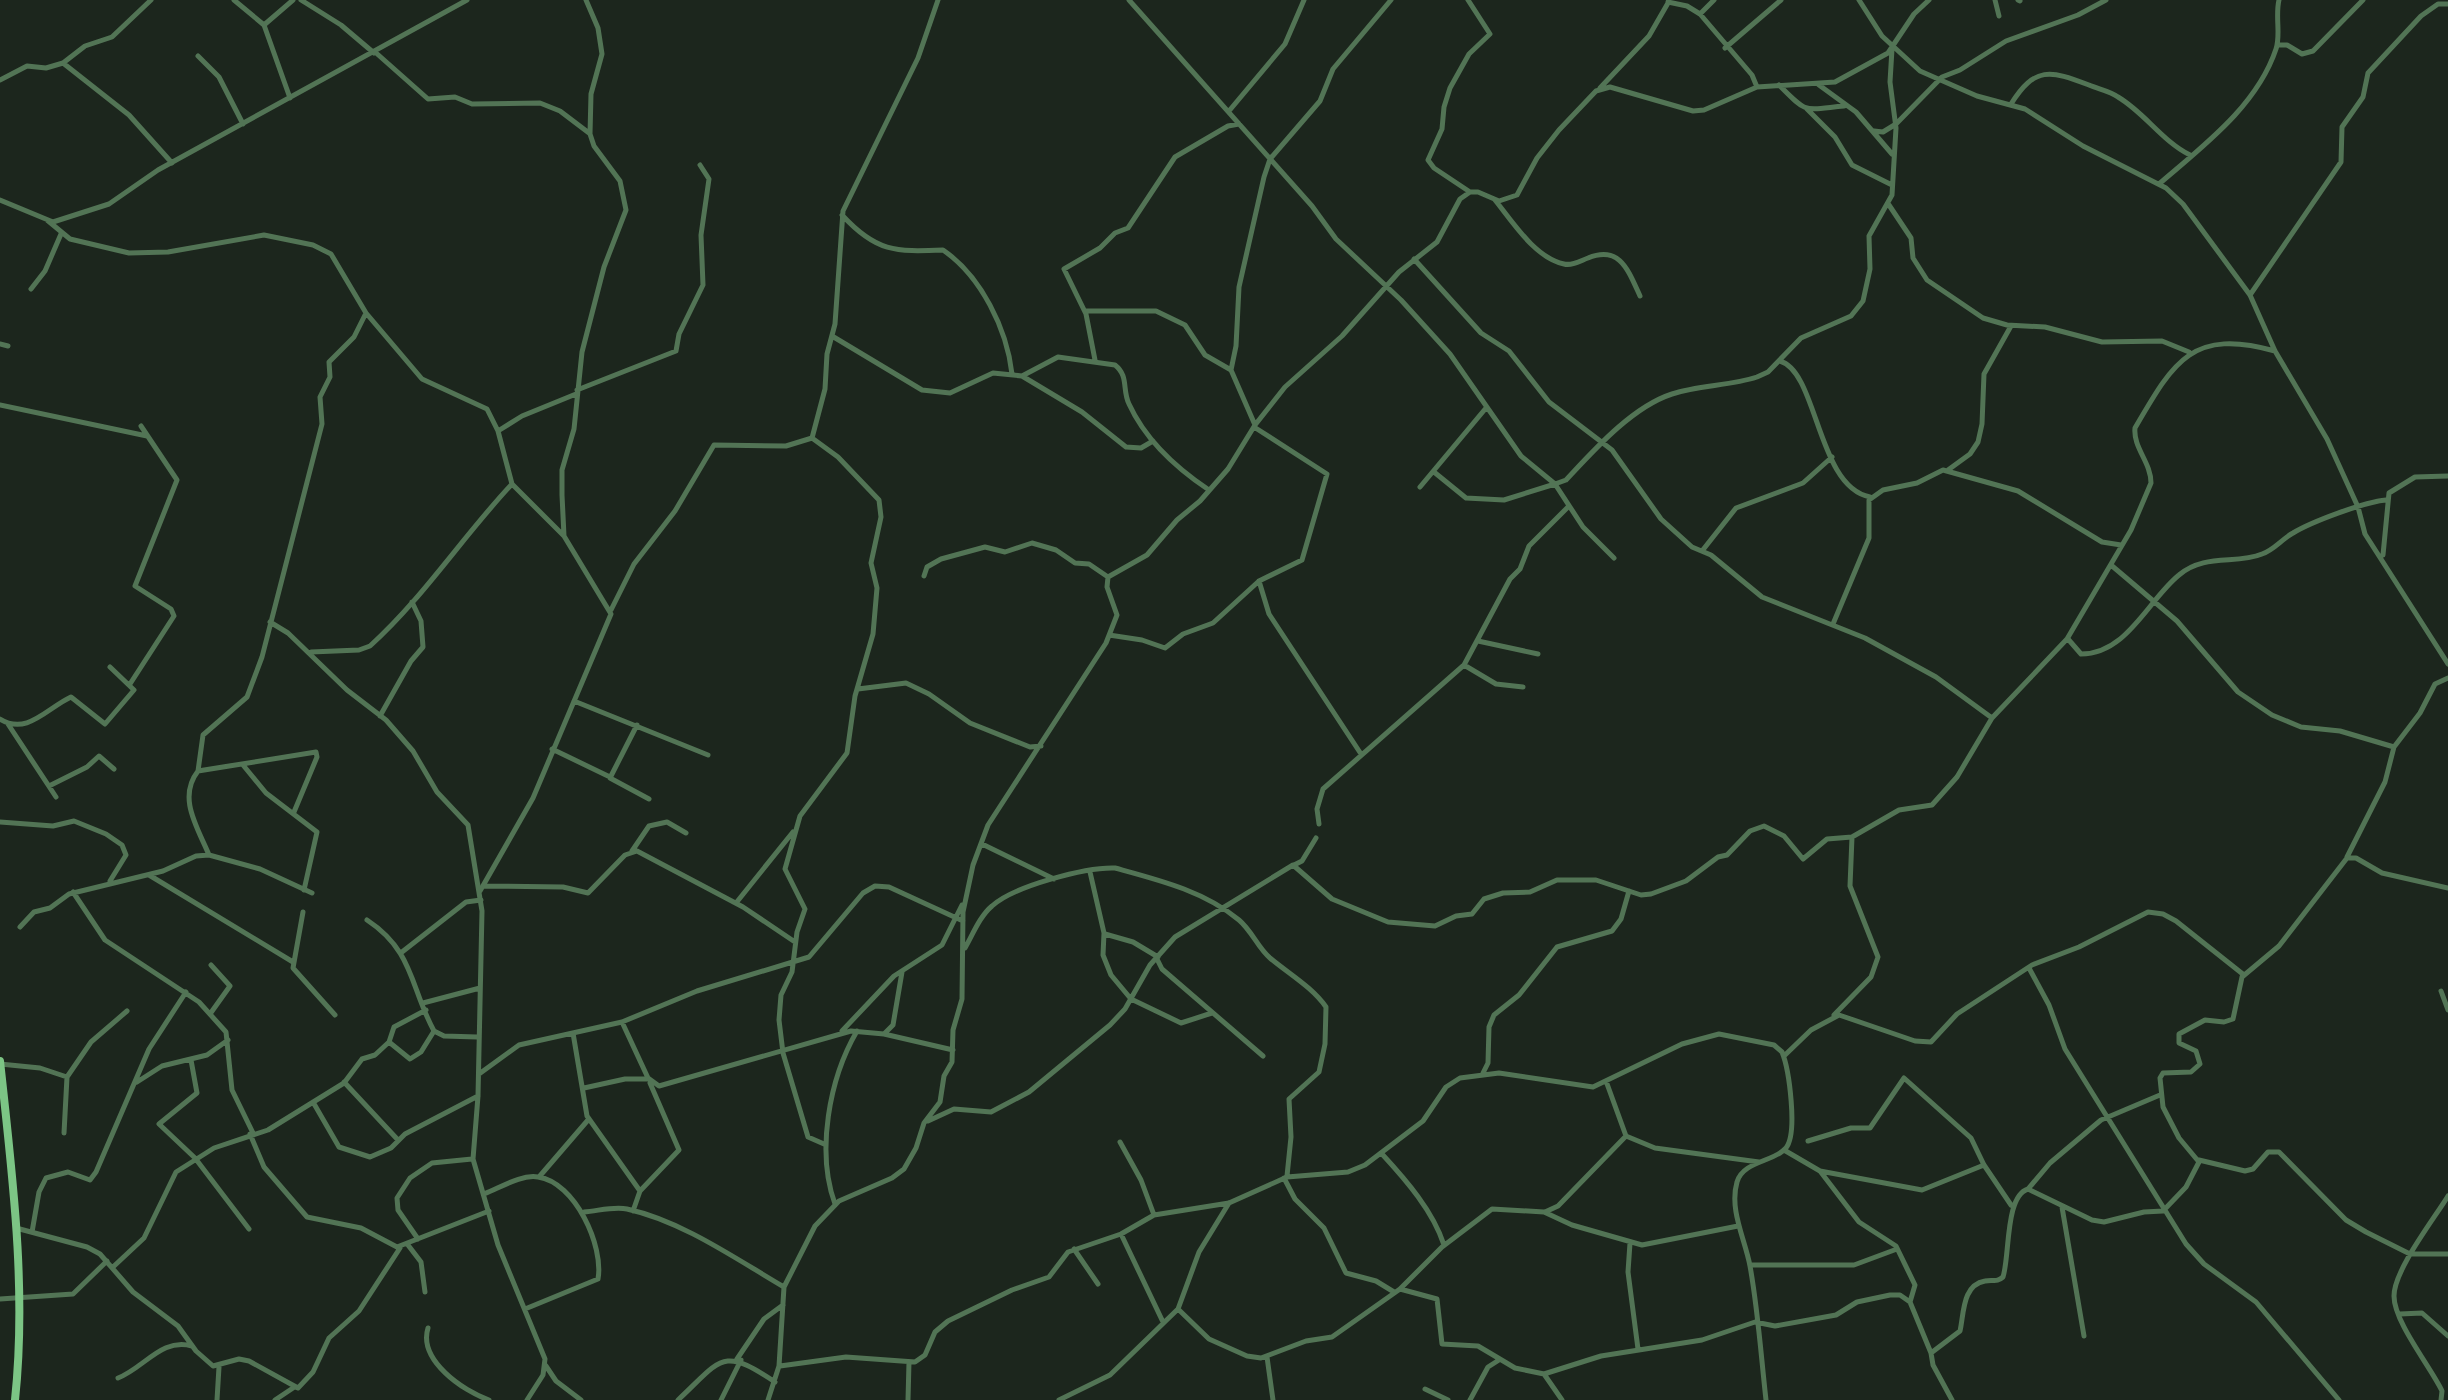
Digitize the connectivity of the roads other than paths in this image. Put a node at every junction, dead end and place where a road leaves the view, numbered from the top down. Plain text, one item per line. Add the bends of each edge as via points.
1 (151, 0) edge
2 (234, 0) edge
3 (293, 0) edge
4 (301, 0) edge
5 (467, 0) edge
6 (586, 0) edge
7 (938, 0) edge
8 (1129, 0) edge
9 (1304, 0) edge
10 (1391, 0) edge
11 (1468, 0) edge
12 (1714, 0) edge
13 (1859, 0) edge
14 (1929, 0) edge
15 (1995, 0) edge
16 (2106, 0) edge
17 (2279, 0) edge
18 (2363, 0) edge
19 (1668, 1) edge
20 (1779, 1) edge
21 (244, 4) edge
22 (2448, 4) edge
23 (1700, 14) junction
24 (1999, 16) dead end
25 (264, 25) junction
26 (2278, 45) junction
27 (1725, 48) junction
28 (1893, 48) junction
29 (374, 52) junction
30 (198, 56) dead end
31 (63, 63) junction
32 (0, 80) edge
33 (1938, 80) junction
34 (1816, 84) junction
35 (1779, 85) junction
36 (1757, 87) junction
37 (1600, 89) junction
38 (290, 98) junction
39 (2011, 105) junction
40 (1845, 106) junction
41 (1807, 109) junction
42 (1229, 111) junction
43 (243, 124) junction
44 (1239, 124) junction
45 (1896, 124) junction
46 (1874, 131) junction
47 (590, 134) junction
48 (1893, 155) junction
49 (2190, 155) junction
50 (1270, 159) junction
51 (172, 163) junction
52 (700, 165) dead end
53 (2159, 184) junction
54 (1892, 185) junction
55 (1470, 192) junction
56 (1494, 199) junction
57 (0, 200) edge
58 (1889, 205) junction
59 (842, 215) junction
60 (47, 220) junction
61 (61, 234) junction
62 (1414, 259) junction
63 (1385, 287) junction
64 (31, 289) dead end
65 (2250, 295) junction
66 (1640, 296) dead end
67 (1085, 311) junction
68 (366, 313) junction
69 (2012, 325) junction
70 (832, 336) junction
71 (0, 344) edge
72 (8, 346) dead end
73 (2275, 351) junction
74 (2189, 352) junction
75 (1095, 360) junction
76 (1780, 361) junction
77 (1231, 370) junction
78 (1012, 374) junction
79 (1022, 376) junction
80 (577, 392) junction
81 (0, 405) edge
82 (1486, 408) junction
83 (141, 426) dead end
84 (1254, 426) junction
85 (498, 431) junction
86 (148, 436) junction
87 (812, 438) junction
88 (1153, 441) junction
89 (1603, 443) junction
90 (1832, 457) junction
91 (1948, 470) junction
92 (1434, 472) junction
93 (2447, 475) edge
94 (512, 484) junction
95 (1555, 484) junction
96 (1420, 487) dead end
97 (1209, 490) junction
98 (1871, 498) junction
99 (2386, 500) junction
100 (1568, 507) junction
101 (2358, 507) junction
102 (564, 536) junction
103 (2122, 545) junction
104 (1701, 552) junction
105 (2383, 557) junction
106 (1614, 558) dead end
107 (2111, 565) junction
108 (924, 576) dead end
109 (1108, 577) junction
110 (1259, 581) junction
111 (2154, 600) junction
112 (412, 602) junction
113 (611, 610) junction
114 (270, 622) junction
115 (1833, 624) junction
116 (1109, 635) junction
117 (2067, 639) junction
118 (1477, 641) junction
119 (310, 652) junction
120 (1538, 654) dead end
121 (2448, 664) edge
122 (1464, 665) junction
123 (110, 667) dead end
124 (2448, 678) edge
125 (130, 684) junction
126 (1523, 687) dead end
127 (858, 689) junction
128 (574, 701) junction
129 (380, 716) junction
130 (1992, 718) junction
131 (0, 719) edge
132 (7, 724) junction
133 (637, 725) junction
134 (1042, 746) junction
135 (2394, 747) junction
136 (552, 749) junction
137 (1361, 754) junction
138 (708, 755) dead end
139 (243, 765) junction
140 (114, 769) dead end
141 (198, 771) junction
142 (610, 777) junction
143 (49, 786) junction
144 (56, 797) dead end
145 (649, 799) dead end
146 (294, 812) junction
147 (0, 822) edge
148 (1319, 824) dead end
149 (793, 832) junction
150 (686, 833) dead end
151 (1852, 837) junction
152 (1316, 838) dead end
153 (982, 844) junction
154 (631, 851) junction
155 (209, 855) junction
156 (2347, 858) junction
157 (1293, 865) junction
158 (1090, 872) junction
159 (148, 875) junction
160 (1055, 879) junction
161 (109, 882) junction
162 (2448, 888) edge
163 (482, 889) junction
164 (304, 890) junction
165 (1629, 891) junction
166 (73, 892) junction
167 (312, 893) dead end
168 (965, 896) junction
169 (481, 900) junction
170 (736, 903) junction
171 (1222, 906) junction
172 (303, 912) dead end
173 (957, 918) junction
174 (367, 920) dead end
175 (964, 921) junction
176 (20, 927) dead end
177 (1104, 933) junction
178 (795, 942) junction
179 (965, 949) junction
180 (402, 952) junction
181 (1158, 958) junction
182 (793, 961) junction
183 (293, 962) junction
184 (211, 965) dead end
185 (2029, 968) junction
186 (902, 971) junction
187 (2244, 975) junction
188 (480, 988) junction
189 (2441, 991) dead end
190 (186, 992) junction
191 (1131, 999) junction
192 (423, 1003) junction
193 (426, 1010) junction
194 (2448, 1010) edge
195 (127, 1011) dead end
196 (1212, 1013) junction
197 (210, 1014) junction
198 (335, 1015) dead end
199 (1833, 1016) junction
200 (622, 1022) junction
201 (434, 1031) junction
202 (857, 1031) junction
203 (573, 1033) junction
204 (840, 1033) junction
205 (884, 1034) junction
206 (477, 1037) junction
207 (229, 1039) junction
208 (389, 1042) junction
209 (953, 1050) junction
210 (783, 1053) junction
211 (1263, 1056) dead end
212 (1784, 1056) junction
213 (191, 1060) junction
214 (0, 1063) edge
215 (1483, 1073) junction
216 (479, 1074) junction
217 (67, 1077) junction
218 (649, 1081) junction
219 (1606, 1081) junction
220 (136, 1082) junction
221 (344, 1082) junction
222 (584, 1088) junction
223 (2160, 1095) junction
224 (478, 1096) junction
225 (313, 1102) junction
226 (2107, 1116) junction
227 (588, 1119) junction
228 (924, 1123) junction
229 (64, 1133) dead end
230 (251, 1134) junction
231 (1626, 1136) junction
232 (398, 1140) junction
233 (1808, 1141) dead end
234 (1120, 1142) dead end
235 (824, 1144) junction
236 (1784, 1150) junction
237 (1382, 1154) junction
238 (195, 1158) junction
239 (473, 1159) junction
240 (2199, 1160) junction
241 (1760, 1162) junction
242 (1984, 1165) junction
243 (1820, 1171) junction
244 (539, 1177) junction
245 (1286, 1178) junction
246 (2028, 1189) junction
247 (640, 1191) junction
248 (484, 1194) junction
249 (2448, 1196) edge
250 (1229, 1203) junction
251 (835, 1204) junction
252 (2012, 1206) junction
253 (2062, 1207) junction
254 (489, 1211) junction
255 (633, 1211) junction
256 (2163, 1211) junction
257 (584, 1212) junction
258 (1544, 1212) junction
259 (1154, 1215) junction
260 (1738, 1226) junction
261 (15, 1228) junction
262 (249, 1229) dead end
263 (32, 1232) junction
264 (1121, 1234) junction
265 (418, 1239) junction
266 (1630, 1243) junction
267 (408, 1245) junction
268 (1444, 1245) junction
269 (400, 1248) junction
270 (1074, 1249) junction
271 (1897, 1249) junction
272 (2413, 1254) junction
273 (2448, 1254) edge
274 (107, 1261) junction
275 (1750, 1265) junction
276 (113, 1267) junction
277 (1098, 1284) dead end
278 (784, 1287) junction
279 (1400, 1289) junction
280 (425, 1292) dead end
281 (1394, 1292) junction
282 (20, 1297) junction
283 (0, 1299) edge
284 (1910, 1302) junction
285 (783, 1305) junction
286 (525, 1309) junction
287 (1178, 1309) junction
288 (2400, 1314) junction
289 (1163, 1322) junction
290 (1755, 1322) junction
291 (428, 1328) dead end
292 (2084, 1336) dead end
293 (2448, 1336) edge
294 (193, 1346) junction
295 (1638, 1349) junction
296 (1931, 1353) junction
297 (1267, 1357) junction
298 (739, 1359) junction
299 (1500, 1360) junction
300 (909, 1362) junction
301 (546, 1366) junction
302 (779, 1366) junction
303 (219, 1367) junction
304 (1544, 1374) junction
305 (118, 1378) dead end
306 (775, 1382) junction
307 (293, 1388) junction
308 (1425, 1389) dead end
309 (480, 1398) edge
310 (15, 1400) edge
311 (217, 1400) edge
312 (275, 1400) edge
313 (489, 1400) edge
314 (527, 1400) edge
315 (581, 1400) edge
316 (678, 1400) edge
317 (721, 1400) edge
318 (768, 1400) edge
319 (908, 1400) edge
320 (1059, 1400) edge
321 (1273, 1400) edge
322 (1448, 1400) edge
323 (1470, 1400) edge
324 (1562, 1400) edge
325 (1766, 1400) edge
326 (1952, 1400) edge
327 (2339, 1400) edge
328 (2441, 1400) edge

1 - 31 street via 112,37 85,46
2 - 21 street
3 - 25 street
4 - 29 street
5 - 29 street
6 - 47 street via 602,54 591,94
7 - 59 street via 918,58
8 - 42 street
9 - 42 street via 1285,44
10 - 50 street via 1333,69 1320,101
11 - 55 street via 1490,34 1469,54 1450,88 1442,129 1428,160
12 - 23 street
13 - 28 street
14 - 28 street
15 - 24 street
16 - 33 street via 2006,41
17 - 26 street
18 - 26 street via 2313,51 2302,54
19 - 23 street
19 - 37 street via 1649,36
20 - 27 street
21 - 25 street
22 - 65 street via 2438,4 2421,16 2368,73 2363,97 2342,127 2341,162
23 - 27 street
25 - 38 street
26 - 49 street via 2246,106
27 - 36 street
28 - 33 street
28 - 34 street via 1840,80
28 - 45 street via 1890,82
29 - 38 street
29 - 47 street via 428,99 540,103
30 - 43 street via 219,77
31 - 32 street via 27,66
31 - 51 street via 129,115
33 - 39 street
33 - 45 street
34 - 35 street
34 - 40 street
35 - 36 street
35 - 41 street via 1793,104
36 - 37 street via 1693,111 1610,87
37 - 56 street via 1547,144 1518,194
38 - 43 street
39 - 49 street via 2034,77 2063,76 2119,97
39 - 53 street
40 - 41 street
40 - 46 street
41 - 54 street via 1835,137 1852,165
42 - 44 street
43 - 51 street
44 - 50 street
44 - 67 street via 1175,157 1128,228 1066,266 1064,272
45 - 46 street
45 - 48 street
46 - 48 street
47 - 80 street via 620,181 626,210 604,267
48 - 54 street
49 - 53 street
50 - 63 street via 1336,239
50 - 77 street via 1249,231
51 - 60 street via 109,204 61,221
52 - 80 street via 709,186 702,228 703,285 676,351
53 - 65 street via 2183,204
54 - 58 street
55 - 56 street
55 - 62 street via 1451,211 1437,242
56 - 66 street via 1531,243 1561,264 1601,252 1612,255 1625,266
57 - 60 street
58 - 69 street via 1911,238 1914,262 1929,282 1983,318
58 - 76 street via 1869,236 1870,269 1860,307 1844,320 1801,338
59 - 70 street
59 - 78 street via 881,247 943,250 951,256 986,299 1007,342
60 - 61 street
61 - 64 street
61 - 68 street via 129,253 168,252 264,235 313,245 331,254
62 - 63 street
62 - 89 street via 1481,333 1509,351 1549,402
63 - 82 street via 1450,354
63 - 84 street via 1342,336 1285,387
65 - 73 street
67 - 75 street
67 - 77 street via 1156,311 1185,325 1205,355
68 - 85 street via 419,376 485,407
68 - 114 street via 354,337 329,362 330,377 320,397 322,424
69 - 74 street via 2045,327 2102,342 2162,341
69 - 91 street via 1983,376 1978,442
70 - 78 street via 930,392 955,391 987,374
70 - 87 street
71 - 72 street
73 - 74 street via 2223,343
73 - 101 street via 2327,439
74 - 103 street via 2135,428 2151,483
75 - 79 street via 1058,357
75 - 88 street via 1122,371 1128,403
76 - 89 street via 1745,381 1667,396 1635,414
76 - 90 street via 1795,370
77 - 84 street
78 - 79 street
79 - 88 street via 1082,412 1126,447 1141,448
80 - 85 street
80 - 102 street via 574,429 562,470
81 - 86 street
82 - 92 street
82 - 95 street via 1521,456
83 - 86 street
84 - 97 street
84 - 110 street via 1328,477 1302,560
85 - 94 street
86 - 125 street via 177,484 135,586 174,616
87 - 113 street via 786,446 712,446 686,494 629,572
87 - 127 street via 838,457 880,504 871,563 877,586 875,621
88 - 97 street via 1176,468
89 - 95 street via 1566,480
89 - 104 street via 1663,521
90 - 98 street via 1852,489
90 - 104 street via 1803,483 1736,508
91 - 98 street
91 - 103 street via 2018,491 2102,542
92 - 95 street via 1466,498 1504,500
92 - 96 street
93 - 99 street via 2415,477 2391,490
94 - 102 street
94 - 112 street
95 - 100 street
97 - 109 street via 1151,551
98 - 115 street via 1869,538
99 - 101 street
99 - 105 street
100 - 106 street
100 - 118 street via 1529,546
101 - 105 street via 2365,534
101 - 111 street via 2299,530 2263,554 2215,559 2181,572
102 - 113 street
103 - 107 street
104 - 115 street via 1760,596
105 - 121 street
107 - 111 street
107 - 117 street
108 - 109 street via 927,567 941,559 985,547 1005,552 1032,543 1089,564
109 - 116 street via 1117,615
110 - 116 street via 1213,623 1183,634 1165,648
110 - 137 street via 1269,614
111 - 117 street via 2120,639 2103,650 2081,654
111 - 135 street via 2233,687 2272,715 2301,727 2340,731
112 - 119 street via 370,646
112 - 129 street via 421,621 423,647
113 - 128 street
114 - 119 street
114 - 141 street via 247,697 203,735
115 - 130 street via 1936,677
116 - 134 street
117 - 130 street
118 - 120 street
118 - 122 street
119 - 129 street
122 - 126 street via 1496,684
122 - 137 street
123 - 125 street
124 - 135 street via 2435,684
125 - 132 street via 134,692 105,724 71,697 32,721
127 - 134 street via 906,683 970,723 1030,747
127 - 149 street via 847,753
128 - 133 street
128 - 136 street
129 - 163 street via 468,825
130 - 151 street via 1957,777 1932,805 1899,810
131 - 132 street
132 - 143 street
133 - 138 street
133 - 142 street
134 - 153 street via 988,825
135 - 156 street via 2385,782
136 - 142 street
136 - 163 street via 533,798
137 - 148 street via 1320,793
139 - 141 street
139 - 146 street via 260,787
139 - 146 street via 316,752
140 - 143 street via 99,756
141 - 155 street via 188,799
142 - 145 street
143 - 144 street
146 - 164 street via 318,834
147 - 161 street via 53,826 74,821 106,834 126,855
149 - 170 street
149 - 178 street via 785,869 805,909
150 - 154 street via 667,822 648,827
151 - 165 street via 1827,839 1803,859 1784,836 1764,826 1678,884 1641,895
151 - 199 street via 1850,886 1878,957 1871,977
152 - 157 street via 1302,861
153 - 160 street
153 - 168 street
154 - 163 street via 588,893 563,887
154 - 170 street
155 - 159 street
155 - 164 street via 260,869
156 - 162 street via 2382,873
156 - 187 street via 2279,946
157 - 165 street via 1335,901 1388,922 1430,926 1472,914 1495,895 1530,892 1557,880 1596,880
157 - 171 street
158 - 160 street
158 - 171 street via 1115,868 1196,892
158 - 177 street
159 - 161 street
159 - 183 street
160 - 179 street via 1025,886 995,903
161 - 166 street
163 - 169 street
164 - 167 street
165 - 215 street via 1612,931 1557,947 1519,995 1494,1015
166 - 176 street via 34,912
166 - 190 street via 112,947
168 - 173 street
168 - 175 street
169 - 180 street via 455,909
169 - 188 street
170 - 178 street
171 - 181 street via 1175,937
171 - 245 street via 1251,931 1267,956 1326,1007 1319,1072 1289,1099
172 - 183 street
173 - 175 street
173 - 182 street via 889,887 875,886 863,893 815,953
173 - 186 street via 942,945
174 - 180 street
175 - 179 street
177 - 181 street via 1133,942
177 - 191 street via 1108,970
178 - 182 street
179 - 209 street
180 - 192 street
181 - 191 street
181 - 196 street via 1162,969
182 - 200 street
182 - 210 street via 779,1004
183 - 198 street via 296,974
184 - 197 street via 230,986
185 - 187 street via 2148,912 2176,921
185 - 199 street via 1957,1014 1928,1043
185 - 226 street via 2065,1049
186 - 204 street via 874,993
186 - 205 street via 893,1025
187 - 223 street via 2233,1019 2205,1020 2179,1034 2179,1043 2196,1051 2200,1064 2191,1072 2163,1073
188 - 192 street
188 - 206 street
189 - 194 street
190 - 197 street
190 - 220 street via 149,1049
191 - 196 street via 1181,1023
191 - 228 street via 1093,1041 1029,1092 997,1110 954,1109
192 - 193 street
193 - 201 street
193 - 208 street via 394,1027
195 - 217 street via 91,1042
196 - 211 street
197 - 207 street
199 - 212 street
200 - 203 street
200 - 218 street
201 - 206 street
201 - 208 street via 410,1059
202 - 204 street
202 - 205 street
202 - 235 street via 839,1078
203 - 216 street via 519,1045
203 - 222 street
204 - 210 street
205 - 209 street
206 - 216 street
207 - 213 street
207 - 230 street via 232,1090
208 - 221 street via 362,1059
209 - 228 street via 940,1102
210 - 218 street via 673,1084
210 - 235 street via 808,1137
212 - 219 street via 1774,1045 1719,1034 1682,1044
212 - 236 street via 1794,1120
213 - 220 street via 162,1066
213 - 238 street via 197,1093 159,1124
214 - 217 street
214 - 261 main road
215 - 219 street via 1580,1087
215 - 237 street via 1452,1081 1430,1114
216 - 224 street
217 - 229 street
218 - 222 street via 632,1078
218 - 247 street via 679,1150
219 - 231 street
220 - 263 street via 92,1178 63,1172 42,1183
221 - 225 street
221 - 232 street
222 - 227 street
223 - 226 street
223 - 240 street via 2171,1125
224 - 232 street
224 - 239 street
225 - 230 street via 268,1130
225 - 232 street via 346,1152 379,1156
226 - 246 street
226 - 256 street
227 - 244 street
227 - 247 street
228 - 251 street via 904,1169
230 - 238 street
230 - 269 street via 264,1167 307,1217 361,1228
231 - 241 street via 1655,1148
231 - 258 street via 1558,1206
233 - 242 street via 1870,1128 1904,1078 1971,1138
234 - 259 street
235 - 251 street via 824,1168
236 - 241 street
236 - 243 street
237 - 245 street via 1348,1172
237 - 268 street via 1411,1186
238 - 262 street
238 - 276 street via 171,1178 144,1238
239 - 248 street
239 - 265 street via 432,1163 410,1178 398,1210
240 - 256 street via 2190,1180
240 - 272 street via 2245,1171 2268,1152 2279,1152 2346,1220
241 - 260 street via 1739,1177
242 - 243 street via 1922,1190
242 - 252 street
243 - 271 street via 1859,1222
244 - 248 street
244 - 257 street
245 - 250 street
245 - 281 street via 1295,1199 1324,1228 1346,1273
246 - 252 street
246 - 253 street
247 - 255 street
248 - 254 street
249 - 272 street
250 - 259 street
250 - 287 street via 1199,1252
251 - 278 street via 815,1226
252 - 296 street via 2003,1277 1969,1291 1960,1331
253 - 256 street via 2104,1222
253 - 292 street
254 - 265 street
254 - 286 street
255 - 257 street
255 - 278 street via 687,1233
256 - 327 street via 2198,1258 2256,1302
257 - 286 street via 598,1279
258 - 266 street
258 - 268 street via 1492,1209
259 - 264 street
260 - 266 street via 1651,1245
260 - 275 street
261 - 263 street
261 - 282 main road
263 - 274 street via 87,1247
264 - 270 street
264 - 289 street
265 - 267 street
266 - 295 street via 1628,1272
267 - 269 street
267 - 280 street via 421,1262
268 - 279 street
269 - 307 street via 359,1311 329,1338 307,1382
270 - 277 street
270 - 300 street via 1062,1256 1049,1277 948,1321 935,1332 925,1355
271 - 275 street via 1854,1265
271 - 284 street via 1915,1285
272 - 273 street
272 - 288 street via 2394,1294
274 - 276 street
274 - 282 street via 73,1294
275 - 290 street
276 - 294 street
278 - 285 street
279 - 281 street
279 - 299 street via 1437,1299 1441,1343 1478,1346
281 - 297 street via 1332,1337
282 - 283 street
282 - 310 main road
284 - 290 street via 1890,1295 1857,1302 1836,1315 1775,1326
284 - 296 street
285 - 298 street via 767,1315
285 - 302 street
286 - 301 street
287 - 289 street
287 - 297 street via 1209,1339 1247,1356
288 - 293 street via 2426,1315
288 - 328 street via 2439,1385
289 - 320 street via 1110,1375
290 - 295 street via 1702,1340
290 - 325 street
291 - 309 street via 426,1339 440,1368
294 - 303 street via 206,1362
294 - 305 street via 163,1348
295 - 304 street
296 - 326 street
297 - 321 street
298 - 306 street
298 - 316 street via 710,1370
298 - 317 street
299 - 304 street
299 - 323 street via 1488,1367
300 - 302 street via 846,1357
300 - 319 street
301 - 314 street
301 - 315 street
302 - 306 street
303 - 307 street via 249,1361
303 - 311 street
304 - 324 street
306 - 318 street
307 - 312 street
308 - 322 street
309 - 313 street

